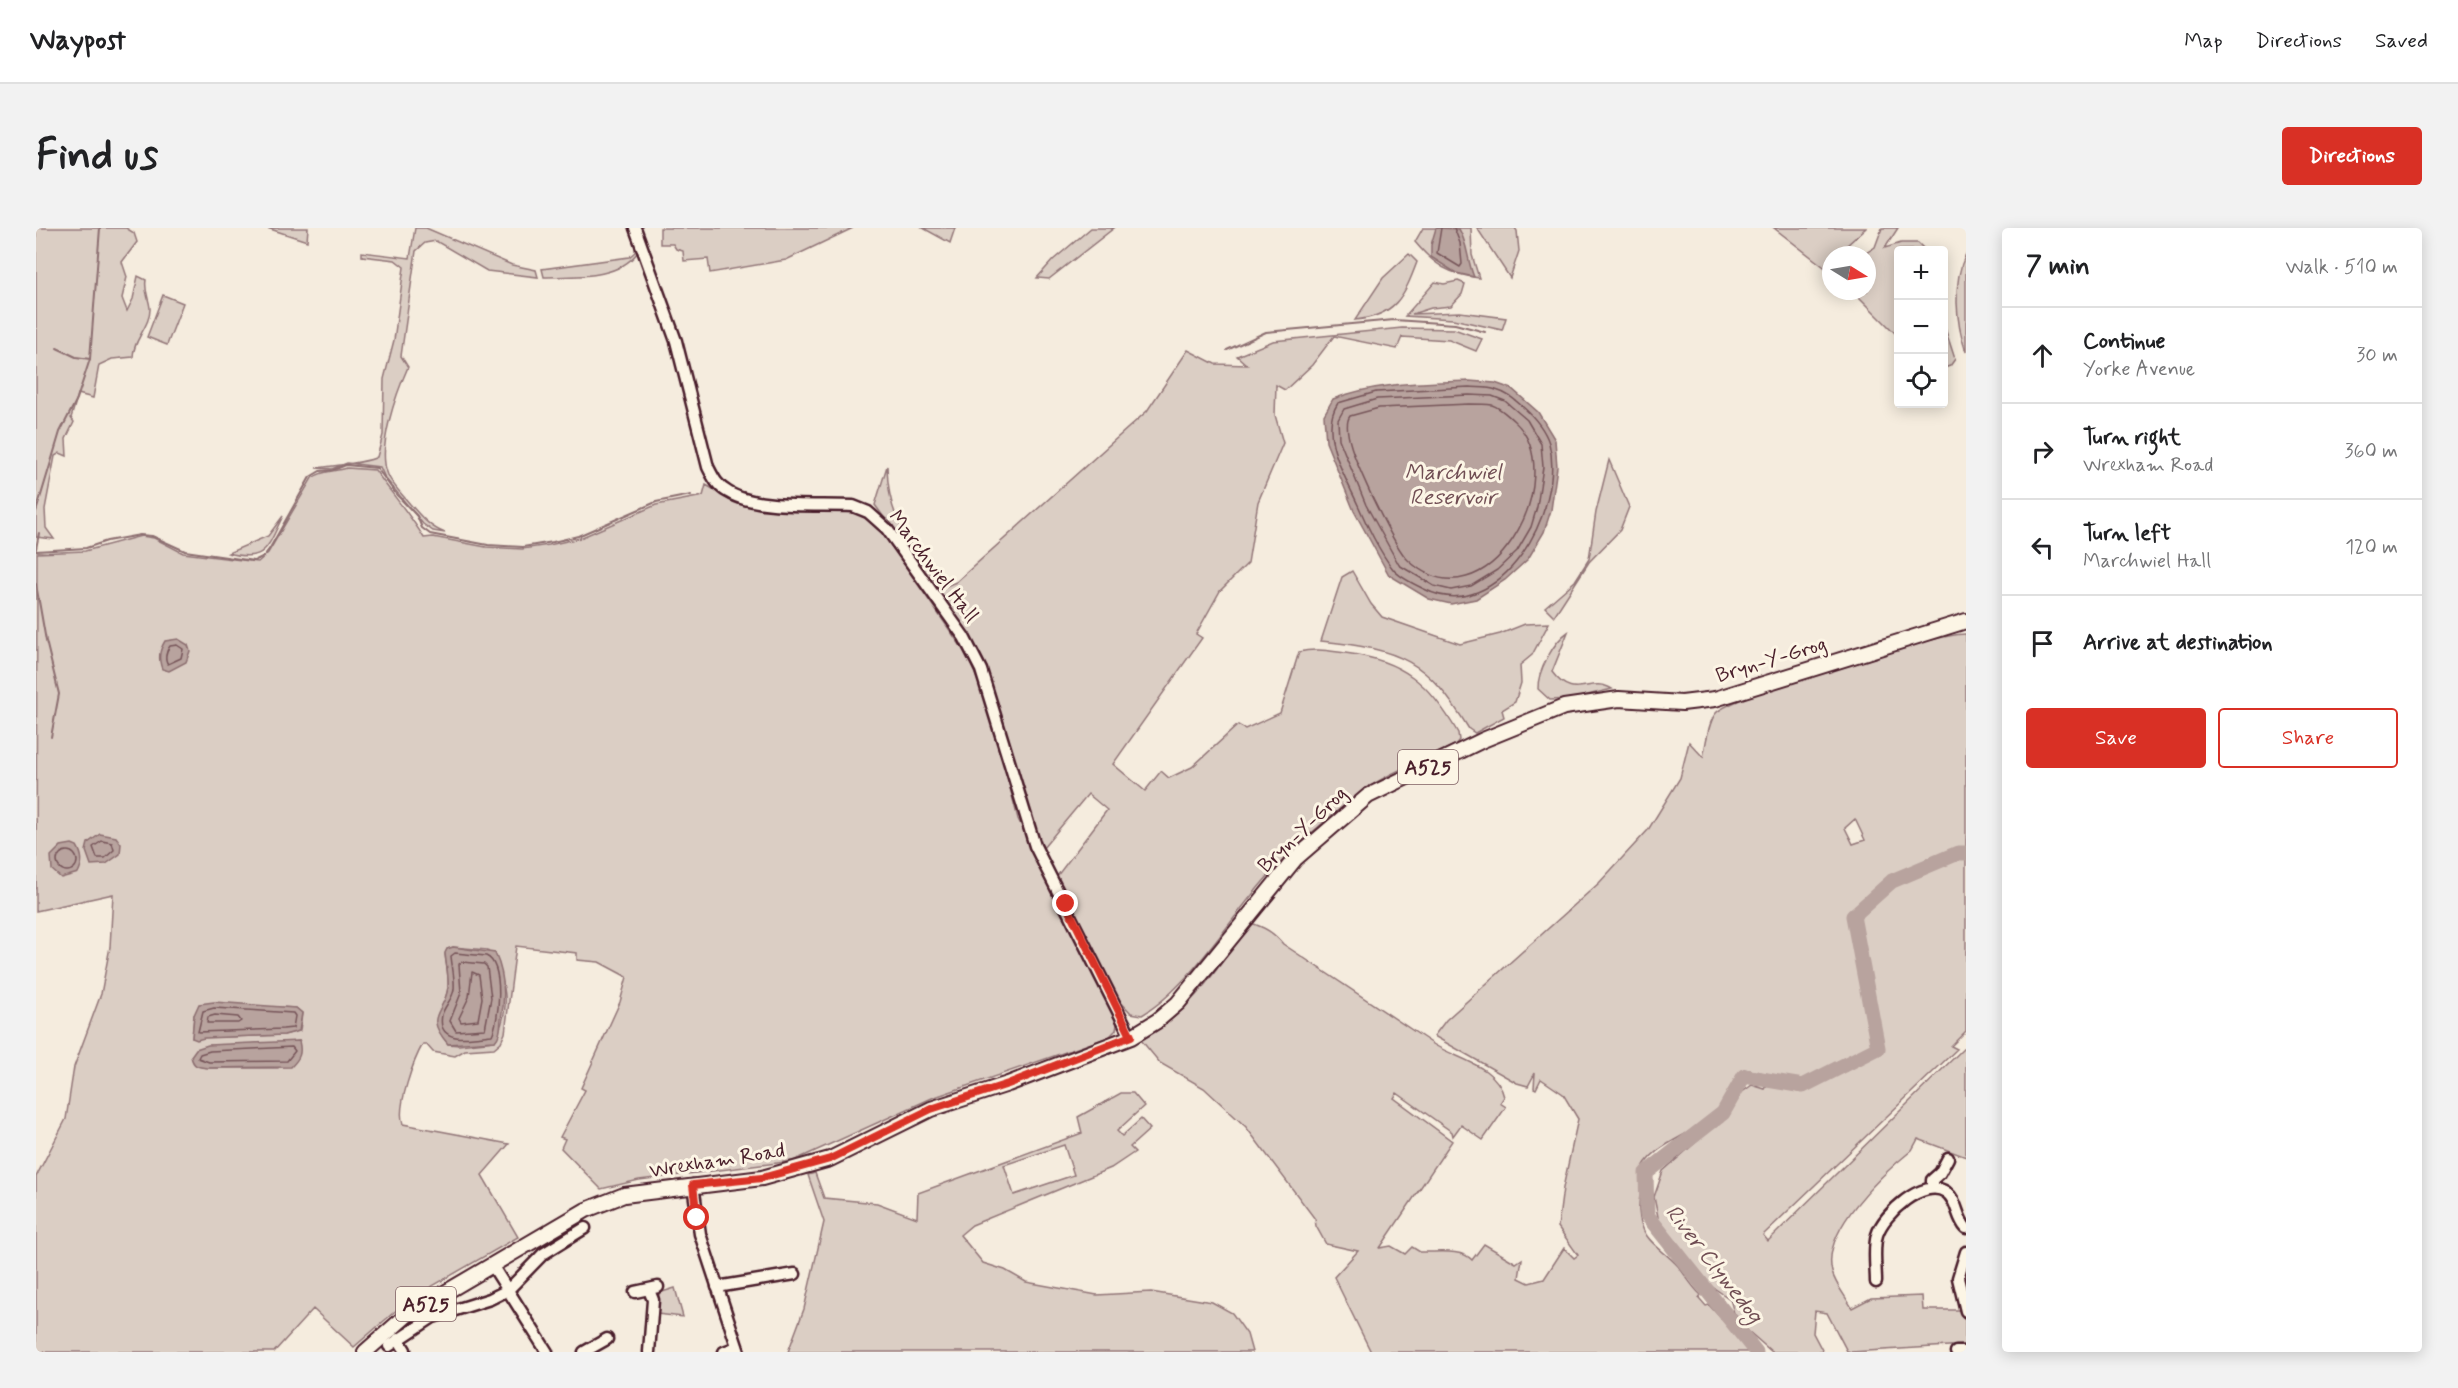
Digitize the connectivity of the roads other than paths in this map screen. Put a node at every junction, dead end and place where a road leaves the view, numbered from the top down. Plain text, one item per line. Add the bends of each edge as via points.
1 (635, 228) edge
2 (1966, 621) edge
3 (1131, 1036) junction
4 (1948, 1158) dead end
5 (693, 1185) junction
6 (1932, 1188) junction
7 (585, 1228) dead end
8 (1966, 1228) edge
9 (1966, 1252) edge
10 (492, 1265) junction
11 (795, 1274) dead end
12 (1876, 1282) dead end
13 (717, 1287) junction
14 (508, 1290) junction
15 (635, 1292) dead end
16 (1965, 1304) edge
17 (602, 1346) edge
18 (405, 1350) dead end
19 (738, 1350) edge
20 (366, 1352) edge
21 (547, 1352) edge
22 (584, 1352) edge
23 (649, 1352) edge
24 (724, 1352) edge
25 (1956, 1352) edge
26 (1966, 1352) edge

1 - 3 street, Marchwiel Hall via 676,341 715,482 747,501 853,506 868,512 887,529 964,637 991,697 1035,846
2 - 3 main road, Bryn-Y-Grog / A525 via 1715,699 1682,704 1619,699 1564,707 1483,740 1368,796 1295,859 1178,1003
3 - 5 main road, Wrexham Road / A525 via 931,1109 830,1159 762,1178
4 - 6 street via 1932,1180
5 - 10 main road, Wrexham Road / A525 via 624,1195 586,1210
5 - 13 street via 700,1234
6 - 8 street via 1944,1191 1954,1201
6 - 12 street via 1915,1192 1877,1234 1870,1247
7 - 14 street via 572,1242 543,1254
9 - 16 street via 1958,1278
10 - 14 street
10 - 20 main road, Wrexham Road / A525 via 407,1315
11 - 13 street via 770,1283
13 - 19 street
14 - 18 street via 433,1317 394,1343
14 - 21 street
15 - 23 street via 654,1289
17 - 22 street
19 - 24 street
25 - 26 street

